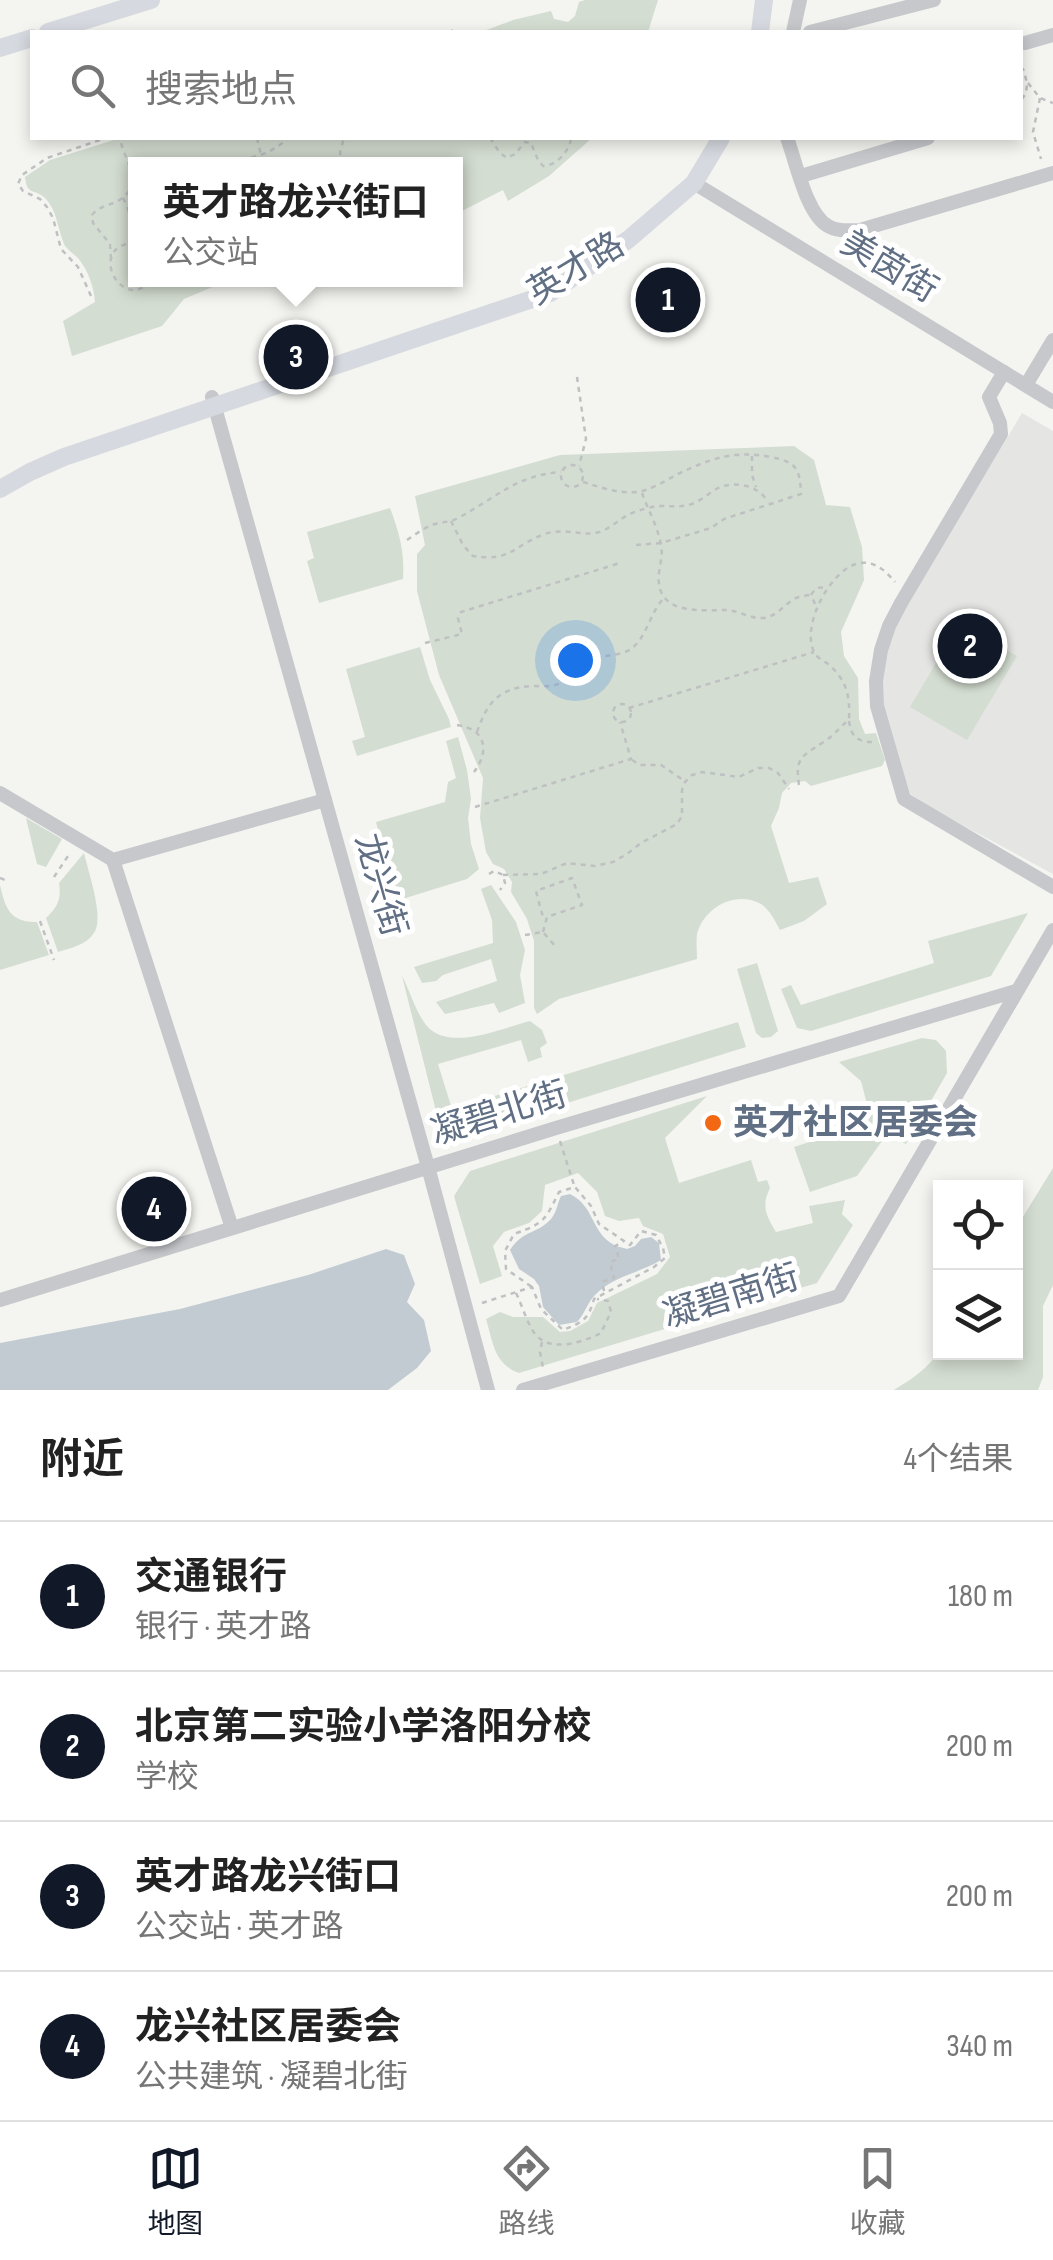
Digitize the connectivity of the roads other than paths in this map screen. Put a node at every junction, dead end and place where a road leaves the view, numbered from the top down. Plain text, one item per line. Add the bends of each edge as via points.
1 (150, 0) edge
2 (753, 0) edge
3 (764, 0) edge
4 (800, 0) edge
5 (934, 0) edge
6 (54, 30) edge
7 (750, 30) edge
8 (760, 30) edge
9 (793, 30) edge
10 (818, 30) edge
11 (1053, 35) edge
12 (30, 39) edge
13 (1025, 43) dead end
14 (0, 48) edge
15 (711, 140) edge
16 (719, 140) edge
17 (789, 140) edge
18 (921, 140) edge
19 (1050, 174) edge
20 (801, 176) junction
21 (694, 183) junction
22 (1053, 340) edge
23 (1004, 372) junction
24 (1026, 385) junction
25 (213, 401) junction
26 (1053, 402) edge
27 (0, 479) edge
28 (0, 489) edge
29 (0, 793) edge
30 (325, 800) junction
31 (114, 860) junction
32 (1053, 887) edge
33 (1053, 930) edge
34 (1016, 991) junction
35 (428, 1167) junction
36 (232, 1228) junction
37 (0, 1300) edge
38 (488, 1390) edge
39 (522, 1390) edge

1 - 6 main road
2 - 7 main road
3 - 8 main road
4 - 9 street
5 - 10 street
11 - 13 street
12 - 14 main road
15 - 25 main road, 英才路 via 688,178 625,232 545,286
16 - 21 main road, 英才路
17 - 20 street
18 - 20 street
19 - 20 street via 842,231 814,214
21 - 23 street, 美茵街
21 - 25 main road, 英才路 via 629,240 550,293
22 - 24 street
23 - 24 street, 美茵街
23 - 32 street via 989,397 1002,434 889,626 877,706 904,799
24 - 26 street, 美茵街
25 - 27 main road, 英才路 via 60,449
25 - 28 main road, 英才路 via 64,457
25 - 30 street, 龙兴街
29 - 31 street
30 - 31 street
30 - 35 street, 龙兴街
31 - 36 street
33 - 34 street, 凝碧南街
34 - 35 street, 凝碧北街
34 - 39 street, 凝碧南街 via 839,1296
35 - 36 street, 凝碧北街
35 - 38 street, 龙兴街
36 - 37 street, 凝碧北街

